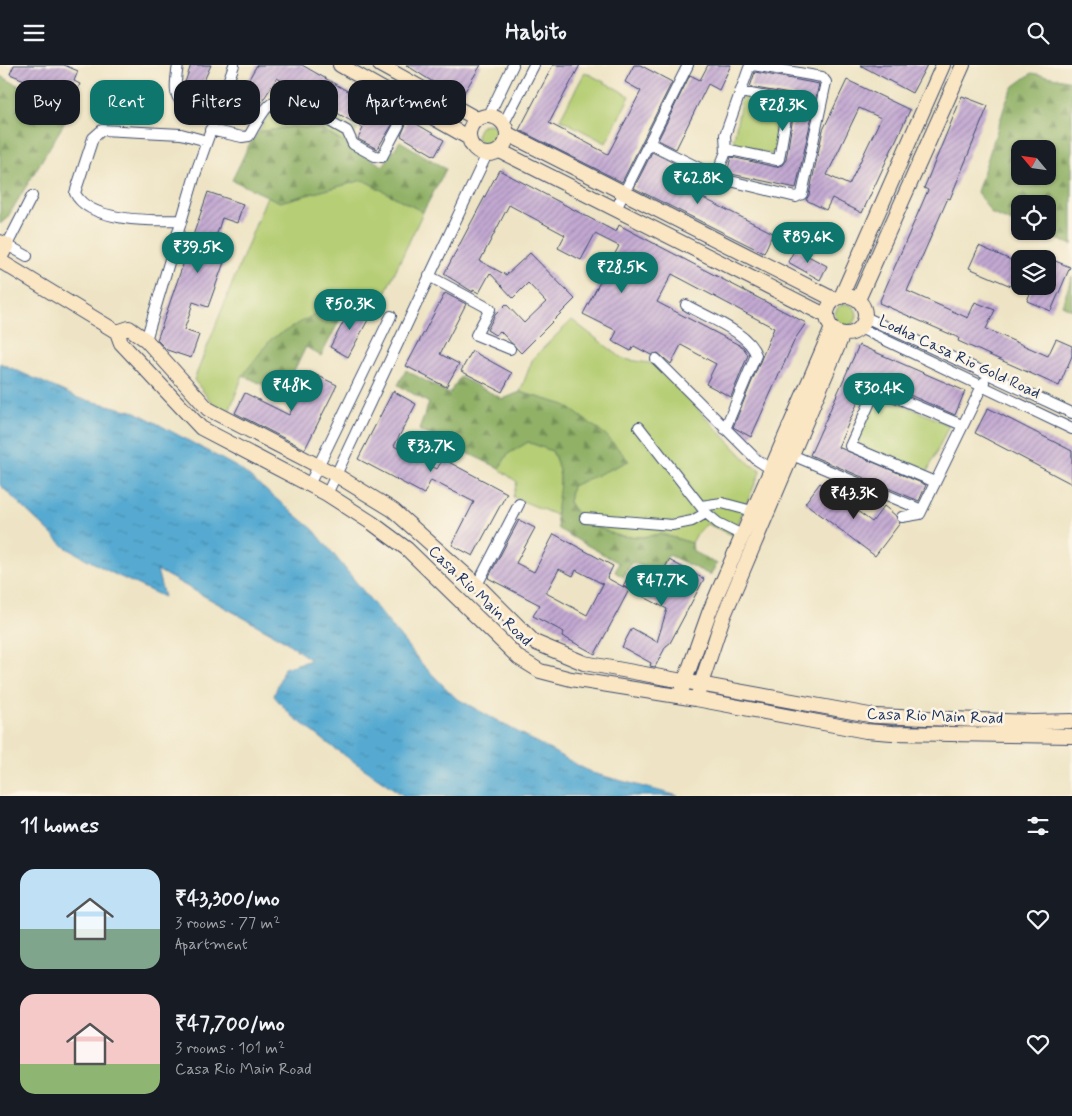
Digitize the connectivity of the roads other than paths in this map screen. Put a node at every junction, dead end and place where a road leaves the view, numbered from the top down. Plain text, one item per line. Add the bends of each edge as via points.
1 (178, 65) edge
2 (234, 65) edge
3 (340, 65) edge
4 (380, 65) edge
5 (513, 65) edge
6 (534, 65) edge
7 (688, 65) edge
8 (943, 65) edge
9 (963, 65) edge
10 (176, 80) edge
11 (229, 80) edge
12 (740, 92) junction
13 (483, 117) junction
14 (212, 125) edge
15 (400, 125) dead end
16 (506, 129) junction
17 (210, 130) junction
18 (469, 137) junction
19 (207, 141) junction
20 (649, 143) junction
21 (726, 149) junction
22 (493, 153) junction
23 (716, 176) junction
24 (624, 193) junction
25 (32, 196) dead end
26 (616, 209) junction
27 (181, 220) junction
28 (3, 243) edge
29 (27, 256) dead end
30 (0, 259) edge
31 (429, 276) junction
32 (838, 298) junction
33 (858, 300) junction
34 (686, 305) dead end
35 (391, 317) dead end
36 (863, 323) junction
37 (834, 326) junction
38 (117, 332) junction
39 (146, 340) junction
40 (510, 349) dead end
41 (656, 359) dead end
42 (988, 374) junction
43 (981, 386) junction
44 (1072, 413) edge
45 (962, 425) junction
46 (639, 427) dead end
47 (725, 429) junction
48 (1072, 429) edge
49 (792, 455) junction
50 (318, 466) junction
51 (770, 470) junction
52 (336, 475) junction
53 (783, 476) junction
54 (935, 482) junction
55 (309, 485) junction
56 (762, 487) junction
57 (776, 493) junction
58 (327, 494) junction
59 (519, 504) dead end
60 (704, 510) junction
61 (922, 510) junction
62 (752, 511) junction
63 (902, 517) dead end
64 (585, 518) dead end
65 (742, 535) junction
66 (477, 585) junction
67 (715, 598) junction
68 (729, 603) junction
69 (685, 682) junction
70 (701, 683) junction
71 (680, 697) junction
72 (696, 699) junction
73 (1072, 721) edge
74 (1072, 736) edge

1 - 10 street
2 - 11 street
3 - 18 street
4 - 13 street
5 - 13 street
6 - 16 street
7 - 20 street
8 - 32 street
9 - 33 street
12 - 21 street via 725,135
12 - 21 street via 789,101 779,159
12 - 23 street via 753,65 822,77 826,83 802,194 796,197
13 - 16 street via 496,117
13 - 18 street via 470,129
14 - 17 street
15 - 17 street via 382,157 353,144 348,131 281,97 273,100 249,136
16 - 22 street via 506,143
16 - 24 street
17 - 19 street
18 - 22 street via 473,148
19 - 27 street
19 - 27 street via 181,134 102,130 94,138 75,193 79,202 88,209 132,219
20 - 23 street
20 - 24 street
21 - 23 street
22 - 26 street
22 - 31 street
24 - 26 street
24 - 32 street
25 - 28 street
26 - 37 street
27 - 39 street
28 - 29 street
28 - 30 street, Casa Rio Main Road
30 - 38 street, Casa Rio Main Road
31 - 40 street via 490,309 476,335
31 - 52 street
32 - 33 street
32 - 37 street via 828,310
33 - 36 street, Lodha Casa Rio Gold Road via 863,305
34 - 47 street via 744,337 756,355
35 - 50 street
36 - 37 street, Lodha Casa Rio Gold Road via 855,332
36 - 42 street, Lodha Casa Rio Gold Road
36 - 43 street, Lodha Casa Rio Gold Road
37 - 49 street
37 - 51 street
38 - 39 street, Casa Rio Main Road via 129,329
38 - 55 street, Casa Rio Main Road via 121,343 201,428
39 - 50 street, Casa Rio Main Road via 208,409
41 - 47 street
42 - 43 street
42 - 44 street, Lodha Casa Rio Gold Road
43 - 45 street
43 - 48 street, Lodha Casa Rio Gold Road
45 - 54 street
45 - 54 street via 876,389 850,447
46 - 60 street
47 - 51 street
49 - 53 street
49 - 61 street
50 - 52 street, Casa Rio Main Road
50 - 55 street
51 - 53 street
51 - 56 street
52 - 58 street
52 - 66 street, Casa Rio Main Road via 393,510
53 - 57 street
54 - 61 street
55 - 58 street, Casa Rio Main Road
56 - 57 street
56 - 62 street
57 - 68 street
58 - 71 street, Casa Rio Main Road via 407,549 518,658 540,671
59 - 66 street
60 - 62 street via 722,503
60 - 64 street via 692,521 672,525
60 - 65 street via 718,523
61 - 63 street via 917,515
62 - 65 street
65 - 67 street
66 - 69 street, Casa Rio Main Road via 517,626 545,648 584,663
67 - 68 street
67 - 69 street
68 - 70 street
69 - 70 street, Casa Rio Main Road
69 - 71 street
70 - 72 street
70 - 73 street, Casa Rio Main Road via 875,716
71 - 72 street, Casa Rio Main Road
72 - 74 street, Casa Rio Main Road via 892,733

